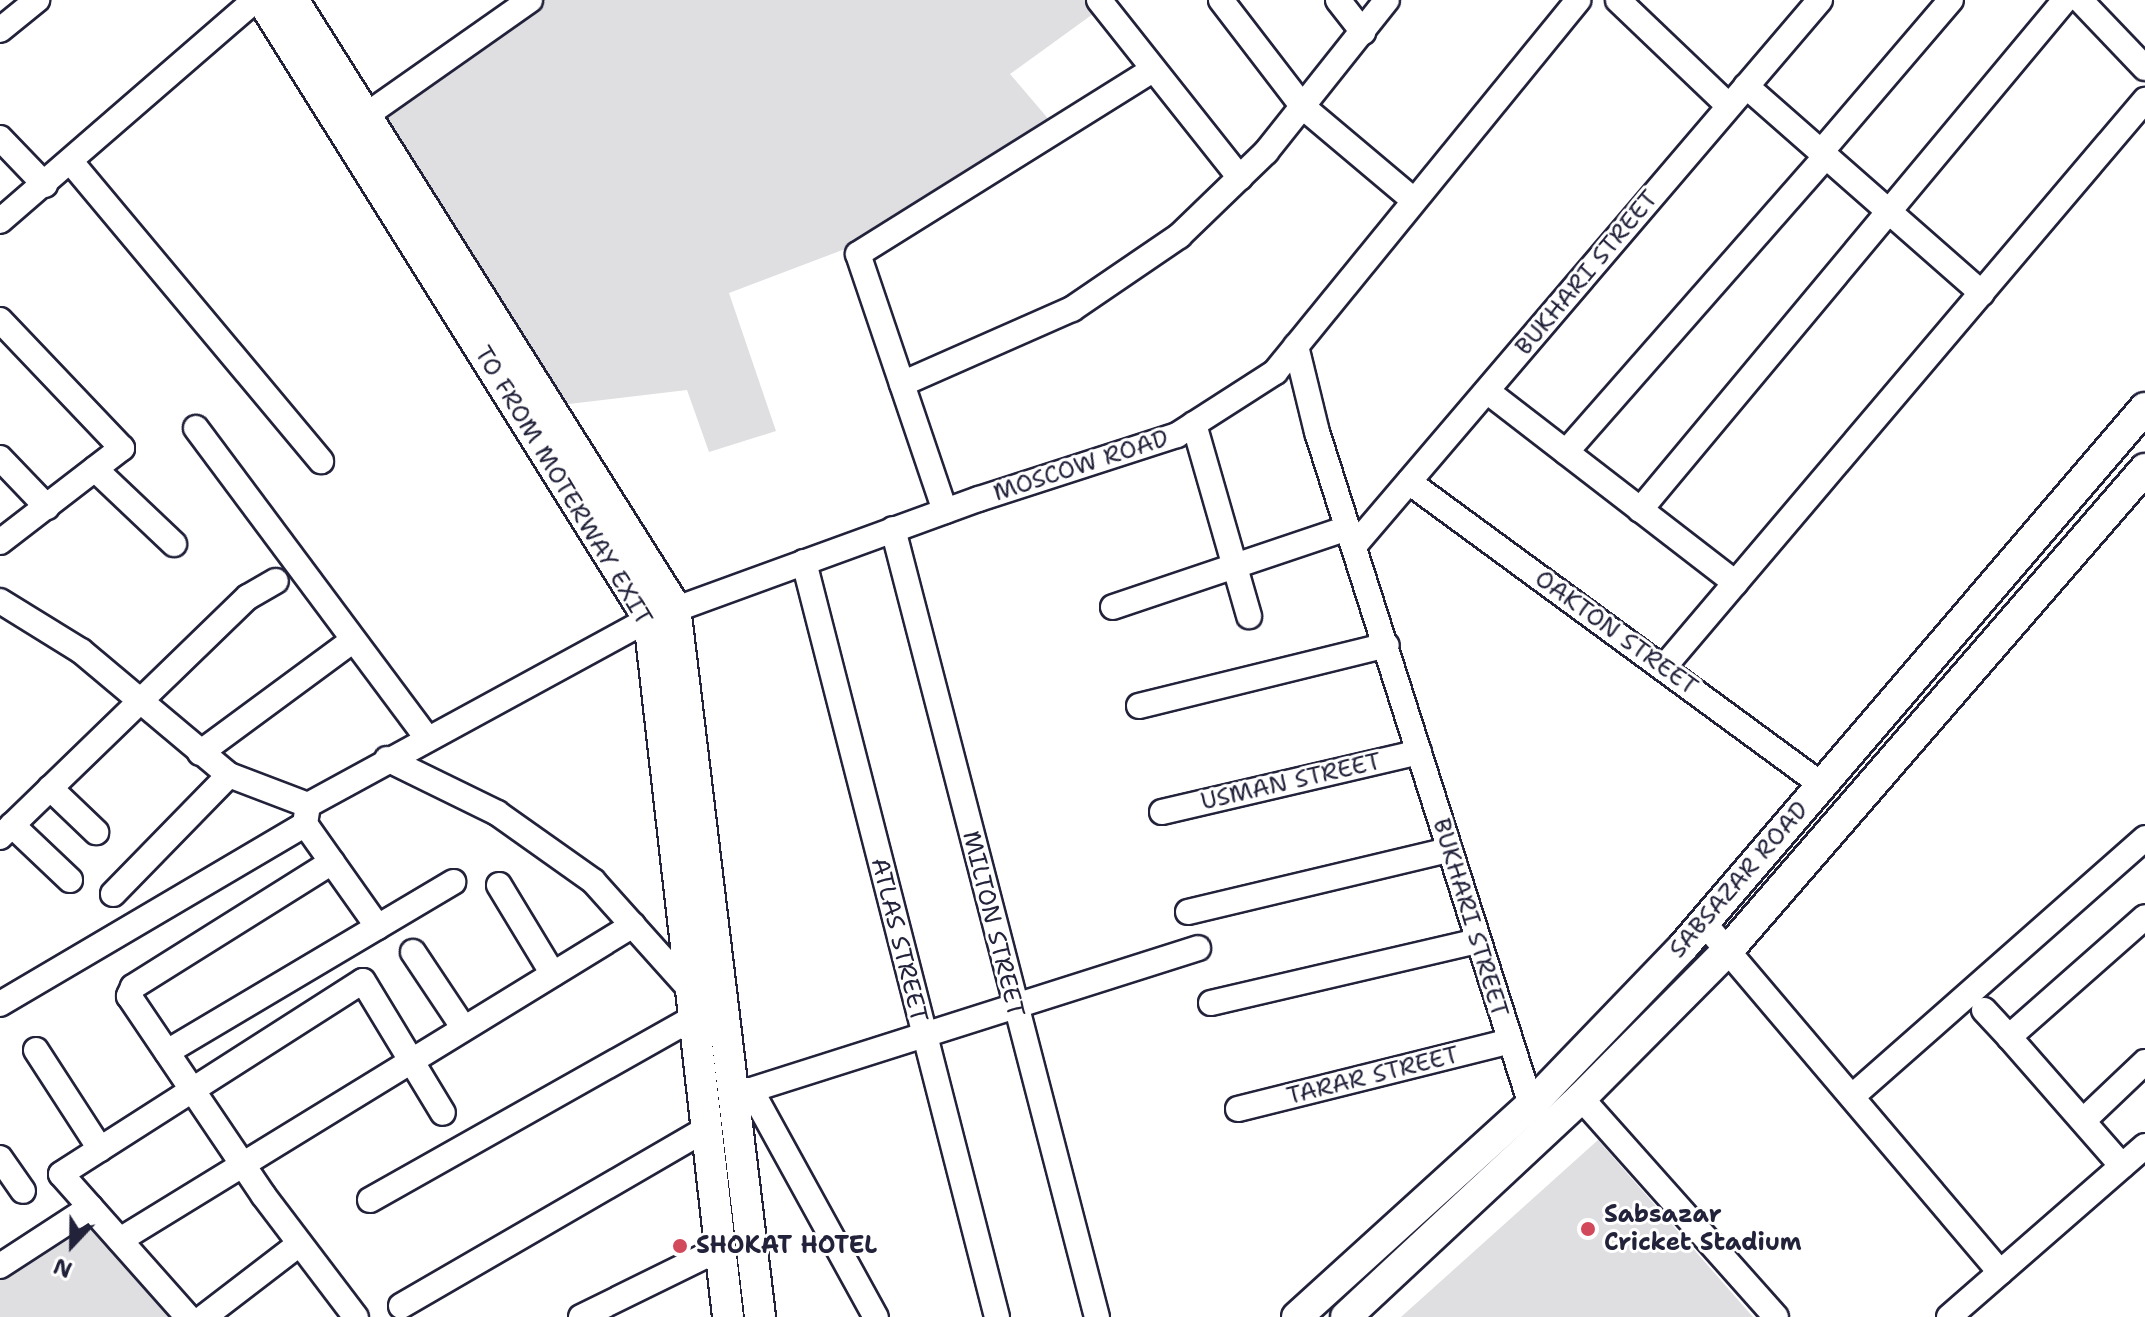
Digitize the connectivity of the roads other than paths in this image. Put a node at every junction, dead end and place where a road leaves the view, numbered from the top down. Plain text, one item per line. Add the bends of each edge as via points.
1 (37, 0) edge
2 (255, 0) edge
3 (262, 0) edge
4 (293, 0) edge
5 (1099, 0) edge
6 (1221, 0) edge
7 (1338, 0) edge
8 (1387, 0) edge
9 (1578, 0) edge
10 (1618, 0) edge
11 (1820, 0) edge
12 (1951, 0) edge
13 (2065, 0) edge
14 (2080, 0) edge
15 (524, 2) edge
16 (0, 30) edge
17 (1363, 32) junction
18 (2145, 68) edge
19 (1152, 70) junction
20 (1746, 86) junction
21 (2145, 100) edge
22 (1729, 106) junction
23 (1303, 107) junction
24 (368, 114) junction
25 (0, 138) edge
26 (1824, 154) junction
27 (71, 162) junction
28 (1240, 178) junction
29 (45, 185) junction
30 (1411, 198) junction
31 (1886, 209) junction
32 (0, 221) edge
33 (1982, 293) junction
34 (0, 320) edge
35 (1296, 346) junction
36 (902, 384) junction
37 (1487, 391) junction
38 (2145, 408) edge
39 (1194, 424) junction
40 (196, 428) dead end
41 (1566, 452) junction
42 (0, 458) edge
43 (321, 461) dead end
44 (95, 469) junction
45 (2145, 469) edge
46 (1409, 482) junction
47 (47, 507) junction
48 (1640, 510) junction
49 (945, 511) junction
50 (893, 529) junction
51 (1351, 537) junction
52 (0, 542) edge
53 (174, 544) dead end
54 (804, 562) junction
55 (1237, 570) junction
56 (276, 581) dead end
57 (1735, 583) junction
58 (0, 601) edge
59 (1113, 607) dead end
60 (662, 613) junction
61 (1249, 616) dead end
62 (353, 640) junction
63 (1387, 645) junction
64 (1664, 667) junction
65 (138, 702) junction
66 (1139, 706) dead end
67 (426, 737) junction
68 (1419, 752) junction
69 (200, 753) junction
70 (387, 759) junction
71 (229, 775) junction
72 (1822, 785) junction
73 (50, 788) junction
74 (1162, 812) dead end
75 (307, 814) junction
76 (6, 831) edge
77 (96, 832) dead end
78 (2145, 838) edge
79 (1449, 850) junction
80 (332, 862) junction
81 (70, 880) dead end
82 (453, 882) dead end
83 (499, 885) dead end
84 (113, 894) dead end
85 (1188, 912) dead end
86 (2145, 917) edge
87 (1704, 923) junction
88 (633, 925) junction
89 (378, 927) junction
90 (1477, 941) junction
91 (1198, 948) dead end
92 (1730, 948) junction
93 (413, 952) dead end
94 (553, 974) junction
95 (689, 988) junction
96 (1211, 1003) dead end
97 (0, 1004) edge
98 (1014, 1006) junction
99 (1984, 1010) dead end
100 (693, 1018) junction
101 (463, 1027) junction
102 (923, 1034) junction
103 (2009, 1037) junction
104 (1507, 1042) junction
105 (36, 1050) dead end
106 (167, 1052) junction
107 (410, 1059) junction
108 (2145, 1062) edge
109 (193, 1090) junction
110 (743, 1090) junction
111 (1855, 1094) junction
112 (1581, 1098) junction
113 (1531, 1105) junction
114 (1238, 1109) dead end
115 (443, 1113) dead end
116 (2084, 1120) junction
117 (706, 1129) junction
118 (2145, 1146) edge
119 (100, 1149) junction
120 (0, 1158) edge
121 (2122, 1166) junction
122 (244, 1167) junction
123 (23, 1191) dead end
124 (370, 1200) dead end
125 (91, 1207) junction
126 (120, 1240) junction
127 (299, 1244) junction
128 (721, 1248) junction
129 (0, 1266) edge
130 (2000, 1272) junction
131 (401, 1306) dead end
132 (188, 1317) edge
133 (204, 1317) edge
134 (356, 1317) edge
135 (581, 1317) edge
136 (728, 1317) edge
137 (760, 1317) edge
138 (876, 1317) edge
139 (997, 1317) edge
140 (1097, 1317) edge
141 (1297, 1317) edge
142 (1346, 1317) edge
143 (1776, 1317) edge
144 (1949, 1317) edge

1 - 16 street
2 - 27 street
3 - 60 main road, TO FROM MOTERWAY EXIT
4 - 24 main road, TO FROM MOTERWAY EXIT
5 - 19 street
6 - 23 street
7 - 17 street
8 - 17 street
9 - 30 street, MOSCOW ROAD
10 - 22 street
11 - 20 street, BUKHARI STREET
12 - 26 street
13 - 31 street
14 - 18 street
15 - 24 street
17 - 23 street
19 - 28 street
19 - 36 street via 858,254
20 - 22 street, BUKHARI STREET
20 - 26 street
21 - 33 street
22 - 37 street, BUKHARI STREET
23 - 28 street
23 - 30 street
24 - 60 main road, TO FROM MOTERWAY EXIT
25 - 29 street
26 - 31 street
26 - 41 street
27 - 29 street
27 - 43 street
28 - 36 street via 1179,236 1072,309
29 - 32 street
30 - 35 street, MOSCOW ROAD
31 - 33 street
31 - 48 street
33 - 57 street
34 - 44 street via 122,448
35 - 39 street, MOSCOW ROAD via 1275,372
35 - 51 street, BUKHARI STREET
36 - 49 street
37 - 41 street
37 - 46 street, BUKHARI STREET
38 - 72 main road, SABSAZAR ROAD
39 - 49 street, MOSCOW ROAD via 1177,435
39 - 55 street
40 - 62 street
41 - 48 street
42 - 47 street
44 - 47 street
44 - 53 street
45 - 92 main road, SABSAZAR ROAD
46 - 51 street, BUKHARI STREET
46 - 64 street, OAKTON STREET
47 - 52 street
48 - 57 street
49 - 50 street, MOSCOW ROAD
50 - 54 street, MOSCOW ROAD
50 - 98 street, MILTON STREET
51 - 55 street
51 - 63 street, BUKHARI STREET
54 - 60 street, MOSCOW ROAD
54 - 102 street, ATLAS STREET
55 - 59 street
55 - 61 street
56 - 65 street via 248,597
57 - 64 street
58 - 65 street via 81,651
60 - 67 street, MOSCOW ROAD
60 - 95 main road, TO FROM MOTERWAY EXIT
60 - 110 main road, TO FROM MOTERWAY EXIT
62 - 67 street
62 - 69 street
63 - 66 street
63 - 68 street, BUKHARI STREET
64 - 72 street, OAKTON STREET
65 - 69 street
65 - 73 street
67 - 70 street, MOSCOW ROAD
68 - 74 street, USMAN STREET
68 - 79 street, BUKHARI STREET
69 - 71 street
70 - 75 street, MOSCOW ROAD
70 - 88 street via 497,813 593,881
71 - 75 street
71 - 84 street
72 - 87 main road, SABSAZAR ROAD
73 - 76 street
73 - 77 street
75 - 80 street
75 - 97 street, MOSCOW ROAD
76 - 81 street
78 - 111 street
79 - 85 street
79 - 90 street, BUKHARI STREET
80 - 89 street
80 - 106 street via 133,987 132,1003
82 - 89 street
83 - 94 street
86 - 103 street
87 - 92 street
87 - 113 main road, SABSAZAR ROAD
88 - 94 street
88 - 95 street
89 - 106 street
90 - 96 street
90 - 104 street, BUKHARI STREET
91 - 98 street
92 - 111 street
92 - 112 main road, SABSAZAR ROAD
93 - 101 street
94 - 101 street
95 - 100 main road, TO FROM MOTERWAY EXIT
98 - 102 street
98 - 140 street, MILTON STREET
99 - 103 street
100 - 117 main road, TO FROM MOTERWAY EXIT
100 - 124 street
101 - 107 street
102 - 110 street
102 - 139 street, ATLAS STREET
103 - 116 street
104 - 113 street, BUKHARI STREET
104 - 114 street, TARAR STREET
105 - 119 street
106 - 109 street
107 - 109 street via 363,981
107 - 115 street
107 - 122 street
108 - 116 street
109 - 119 street
109 - 122 street
110 - 137 main road, TO FROM MOTERWAY EXIT
110 - 138 street
111 - 130 street
112 - 142 main road, SABSAZAR ROAD
112 - 143 street
113 - 141 main road, SABSAZAR ROAD
116 - 121 street
117 - 128 main road, TO FROM MOTERWAY EXIT
117 - 131 street
118 - 121 street
119 - 125 street via 61,1174
120 - 123 street
121 - 130 street
122 - 126 street
122 - 127 street
125 - 126 street
125 - 129 street
126 - 132 street
127 - 133 street
127 - 134 street
128 - 135 street
128 - 136 main road, TO FROM MOTERWAY EXIT
130 - 144 street

